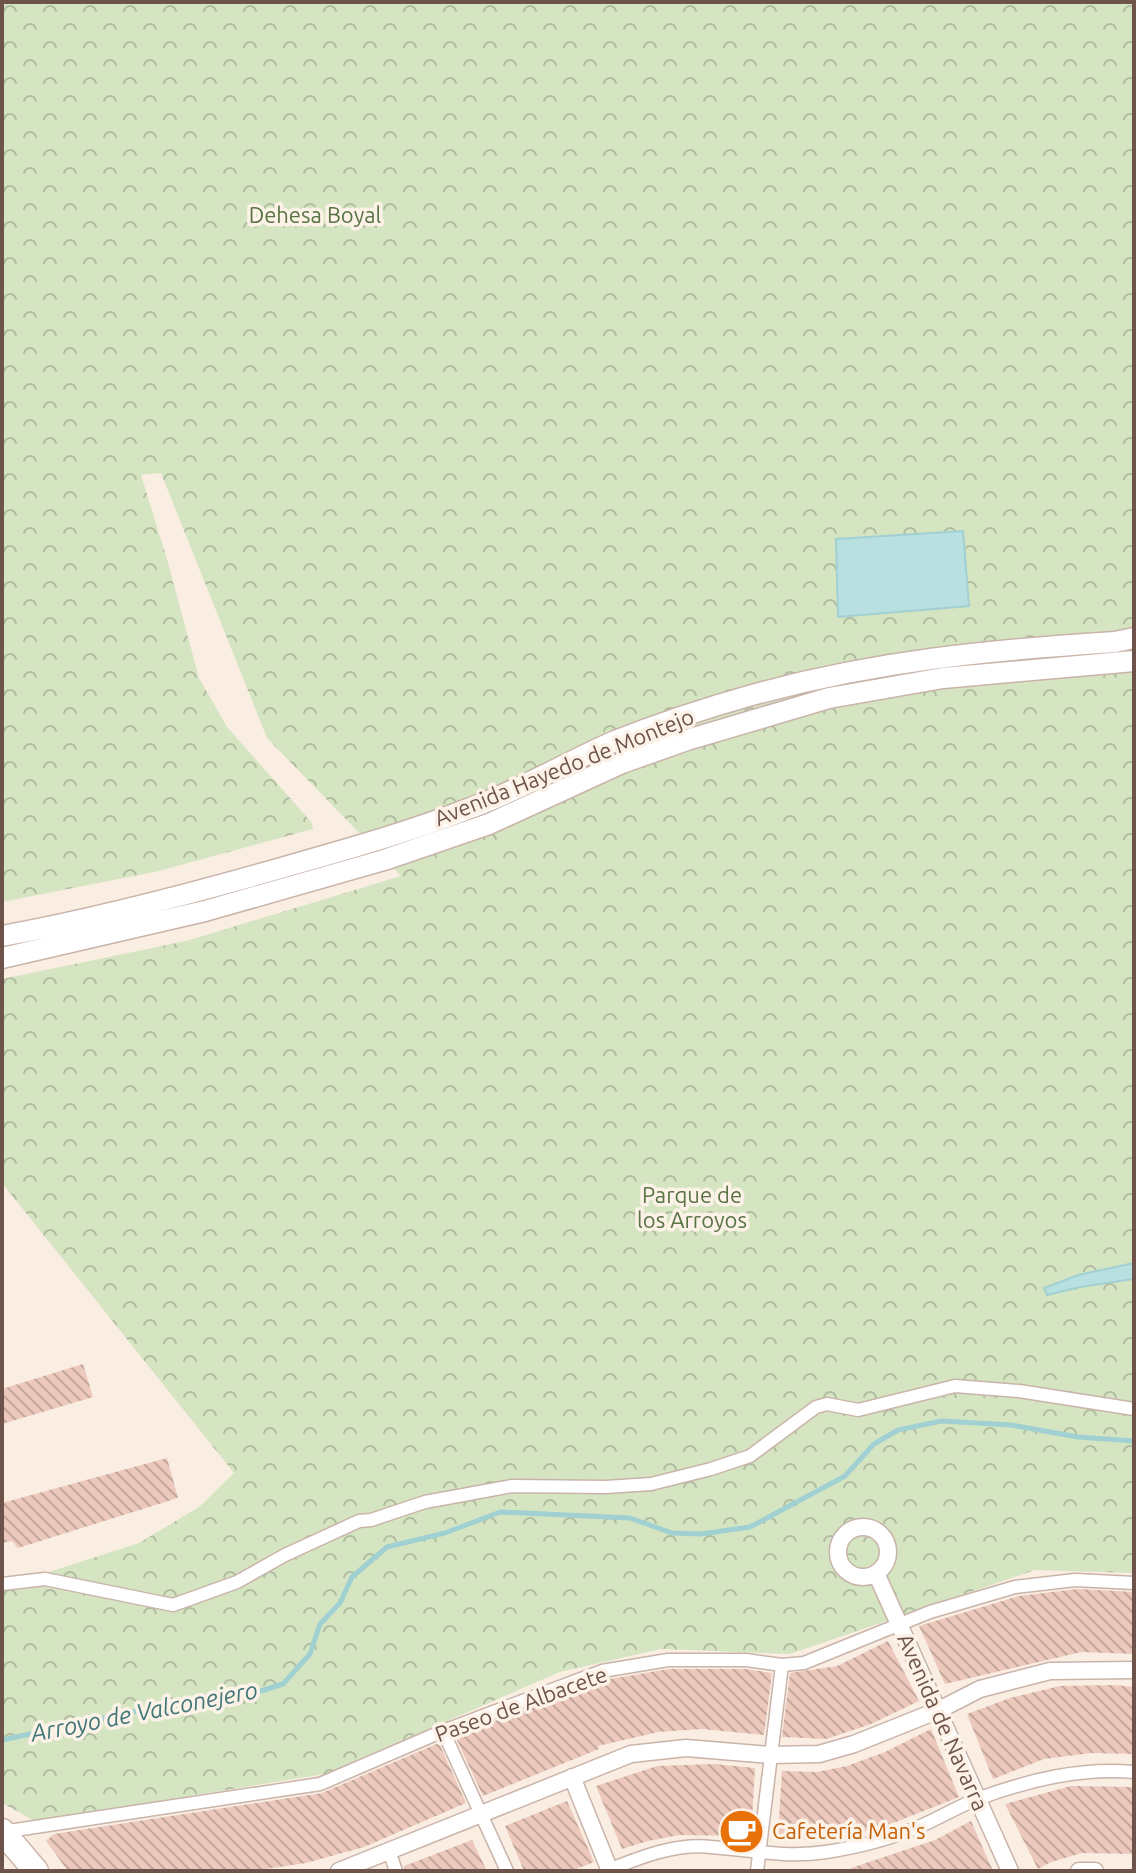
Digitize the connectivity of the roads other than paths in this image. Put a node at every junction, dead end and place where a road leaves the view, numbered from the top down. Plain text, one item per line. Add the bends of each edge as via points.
1 (1134, 638) edge
2 (1134, 661) edge
3 (2, 936) edge
4 (2, 958) edge
5 (1134, 1409) edge
6 (876, 1573) dead end
7 (1134, 1583) edge
8 (2, 1584) edge
9 (899, 1626) junction
10 (782, 1665) junction
11 (1134, 1670) edge
12 (939, 1710) junction
13 (443, 1731) junction
14 (770, 1755) junction
15 (1134, 1772) edge
16 (572, 1777) junction
17 (977, 1799) junction
18 (481, 1814) junction
19 (2, 1832) edge
20 (389, 1851) junction
21 (759, 1853) junction
22 (36, 1871) edge
23 (339, 1871) edge
24 (396, 1871) edge
25 (507, 1871) edge
26 (608, 1871) edge
27 (757, 1871) edge
28 (1010, 1871) edge
29 (1079, 1871) edge
30 (1095, 1871) edge

1 - 3 street, Avenida Hayedo de Montejo via 940,656 751,695 614,742 476,807 381,839 198,892
2 - 4 street via 956,676 829,698 635,758 489,824 384,860 205,911
5 - 8 street via 955,1386 858,1410 827,1404 750,1456 711,1469 651,1484 512,1486 425,1502 359,1521 237,1582 173,1605 45,1579
6 - 9 street, Avenida de Navarra
7 - 9 street, Paseo de Albacete via 1075,1580 1015,1587
9 - 10 street, Paseo de Albacete via 804,1663
9 - 12 street, Avenida de Navarra
10 - 13 street, Paseo de Albacete via 668,1660 602,1671
10 - 14 street
11 - 12 street via 1050,1671 980,1689
12 - 14 street via 819,1754
12 - 17 street, Avenida de Navarra
13 - 18 street
13 - 19 street, Paseo de Albacete via 320,1784
14 - 16 street via 686,1748 631,1754
14 - 21 street
15 - 17 street via 1074,1773
16 - 18 street
16 - 26 street
17 - 21 street via 922,1826 861,1845 794,1856
17 - 28 street, Avenida de Navarra
18 - 20 street
18 - 25 street
19 - 22 main road
20 - 23 street
20 - 24 street
21 - 26 street via 709,1846 655,1851
21 - 27 street
29 - 30 street

